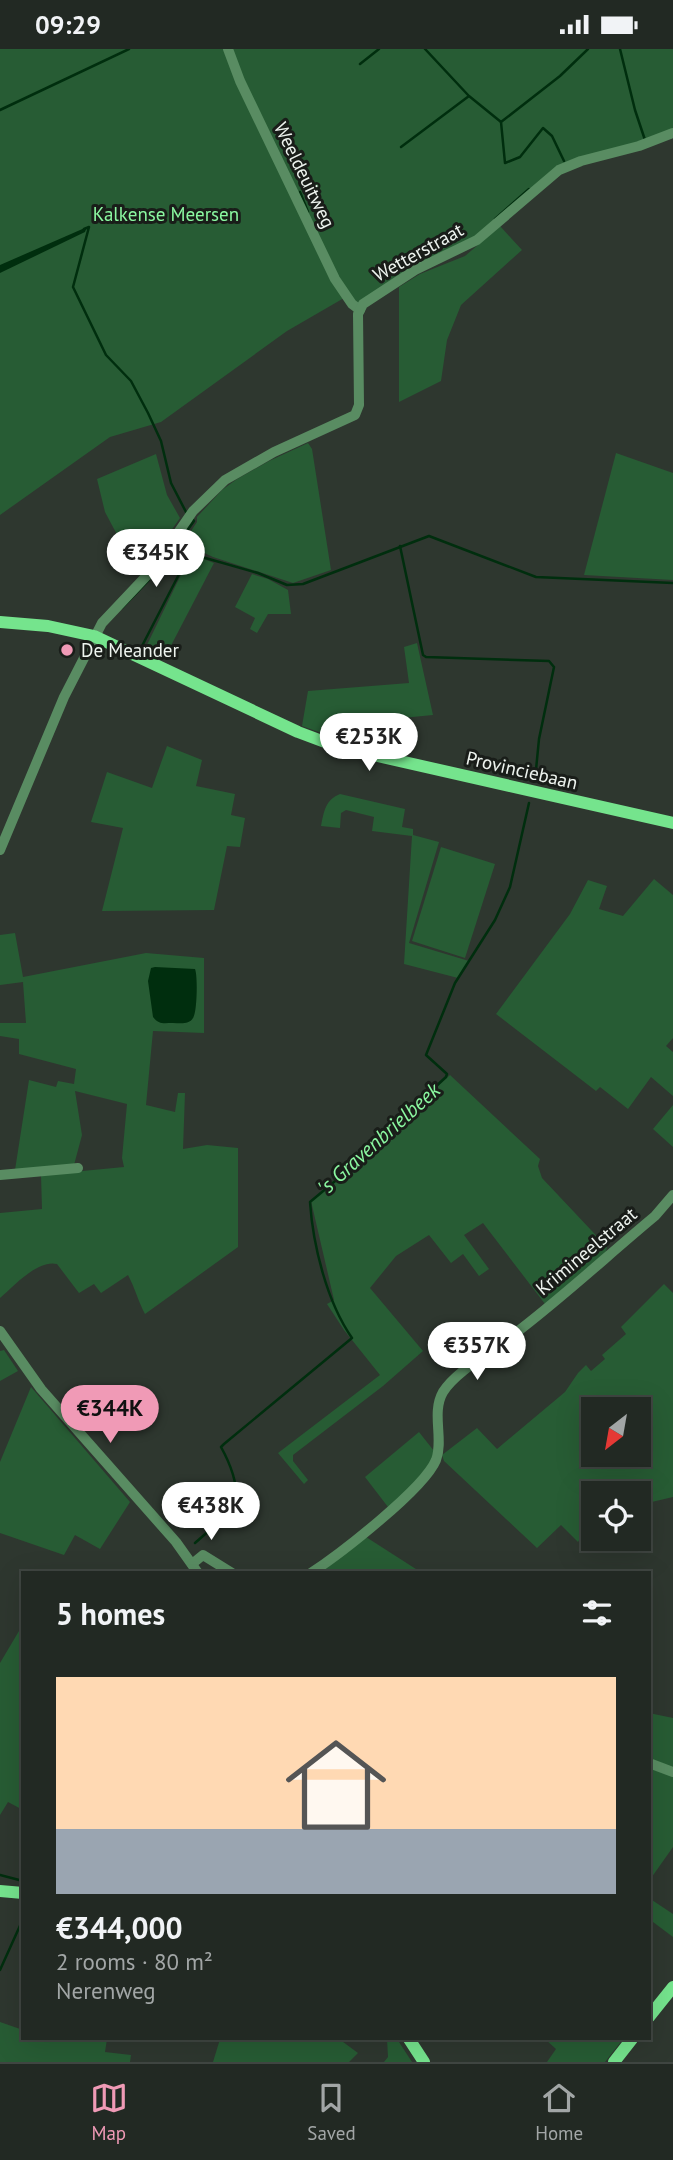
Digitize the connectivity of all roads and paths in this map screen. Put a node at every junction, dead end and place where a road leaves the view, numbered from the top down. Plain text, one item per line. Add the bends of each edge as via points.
1 (228, 49) edge
2 (673, 133) edge
3 (360, 310) junction
4 (0, 622) edge
5 (94, 636) junction
6 (673, 823) edge
7 (0, 850) edge
8 (78, 1168) dead end
9 (0, 1175) edge
10 (673, 1195) edge
11 (0, 1331) edge
12 (195, 1569) edge
13 (229, 1571) edge
14 (314, 1571) edge
15 (651, 1764) edge
16 (673, 1772) edge
17 (0, 1891) edge
18 (21, 1893) edge
19 (673, 1986) edge
20 (651, 2014) edge
21 (410, 2040) edge
22 (631, 2040) edge
23 (424, 2062) edge
24 (614, 2062) edge

1 - 3 street, Weeldeuitweg via 335,279
2 - 3 street, Wetterstraat via 559,170 477,240 415,270
3 - 5 street via 359,405 355,415 225,480 193,511 153,569
4 - 5 main road, Provinciebaan
5 - 6 main road, Provinciebaan via 338,747
5 - 7 street
8 - 9 street
10 - 14 street, Krimineelstraat via 655,1216 454,1380 438,1407 438,1456 431,1469 363,1534
11 - 12 street via 41,1389
12 - 13 street via 203,1555
15 - 16 street
17 - 18 main road
19 - 20 main road
21 - 23 main road
22 - 24 main road

